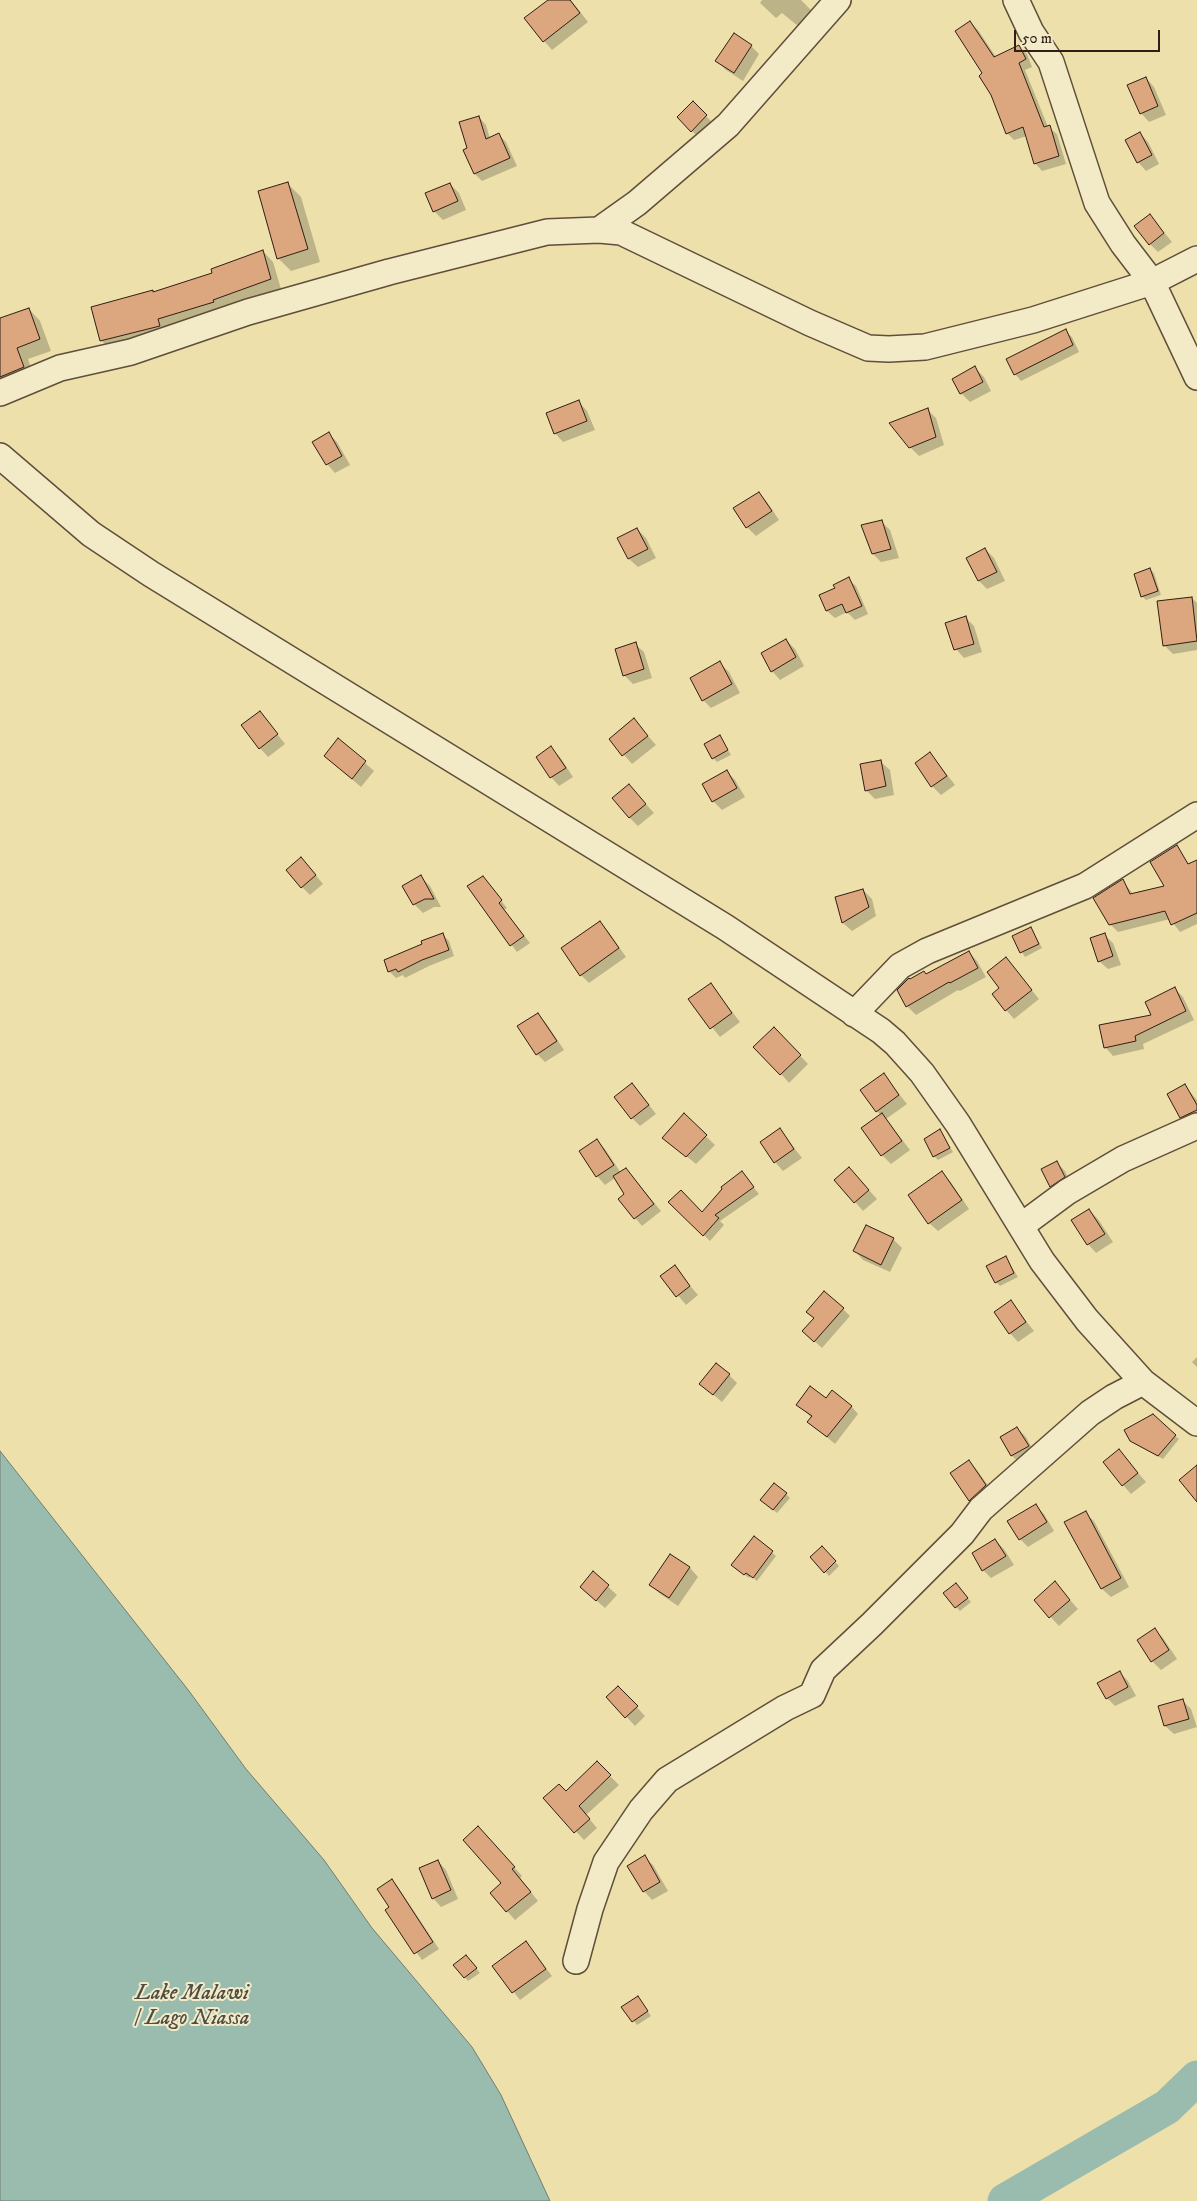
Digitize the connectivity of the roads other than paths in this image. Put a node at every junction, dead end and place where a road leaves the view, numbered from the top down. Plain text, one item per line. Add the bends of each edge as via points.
1 (838, 0) edge
2 (1016, 0) edge
3 (599, 230) junction
4 (1197, 259) edge
5 (1152, 282) junction
6 (1197, 377) edge
7 (0, 393) edge
8 (0, 456) edge
9 (1197, 815) edge
10 (854, 1014) junction
11 (1197, 1126) edge
12 (1021, 1226) junction
13 (1143, 1382) junction
14 (1197, 1423) edge
15 (576, 1961) dead end

1 - 3 street via 728,125 637,203
2 - 5 street via 1031,32 1051,62 1097,203
3 - 5 street via 621,232 868,348 925,347 1033,320
3 - 7 street via 547,232 389,272 248,312 131,352 60,368
4 - 5 street
5 - 6 street
8 - 10 street via 91,534 143,569 725,927
9 - 10 street via 1085,886 907,962
10 - 12 street via 895,1043 922,1073 958,1124
11 - 12 street via 1123,1159 1067,1192
12 - 13 street via 1042,1261 1087,1320
13 - 14 street
13 - 15 street via 1090,1413 981,1509 962,1534 823,1670 812,1695 666,1780 606,1862

